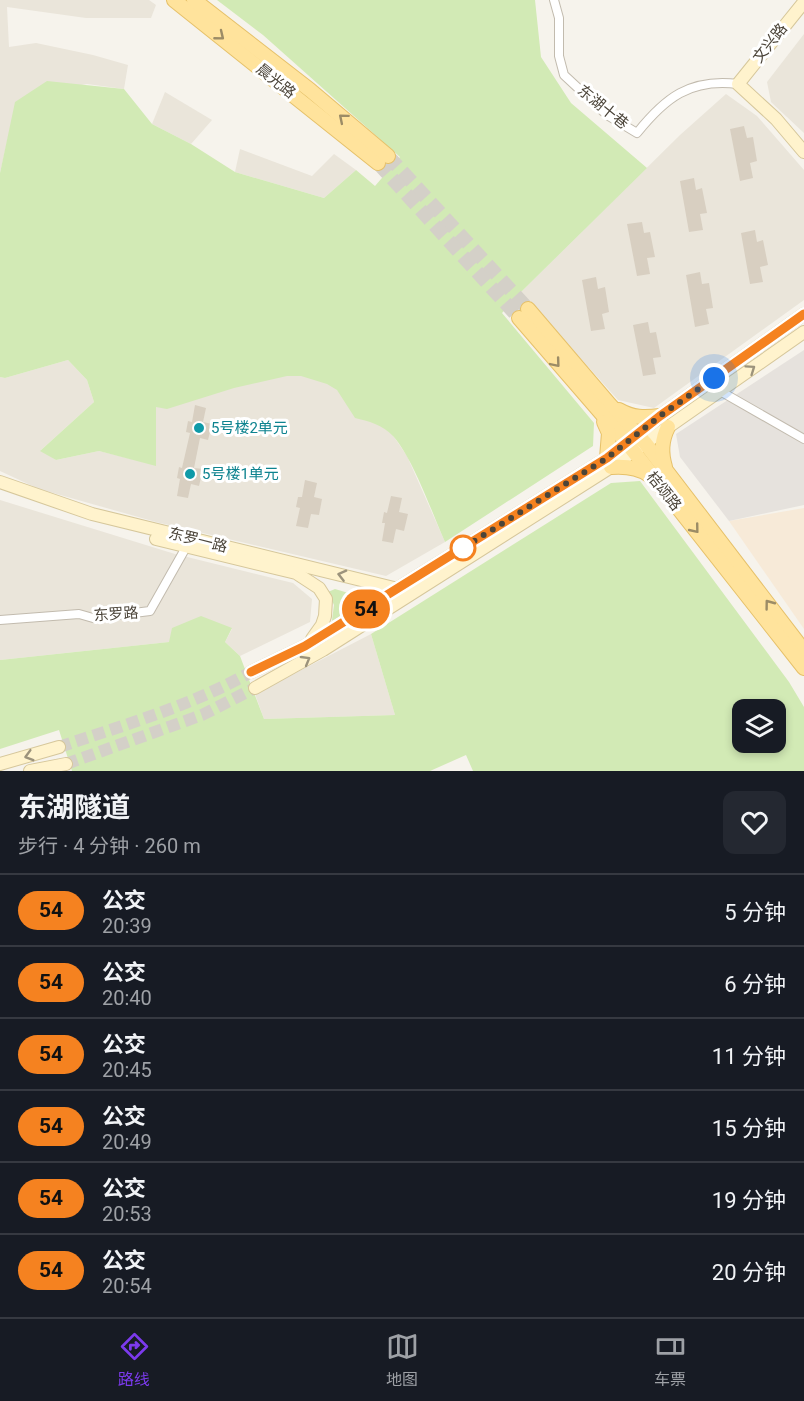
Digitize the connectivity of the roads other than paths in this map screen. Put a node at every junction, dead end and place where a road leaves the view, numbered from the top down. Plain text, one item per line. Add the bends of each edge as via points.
1 (174, 0) edge
2 (194, 0) edge
3 (554, 0) edge
4 (804, 2) edge
5 (738, 84) junction
6 (804, 152) edge
7 (523, 314) tunnel mouth
8 (804, 314) edge
9 (804, 332) edge
10 (720, 391) junction
11 (606, 411) junction
12 (664, 422) junction
13 (804, 439) edge
14 (636, 443) junction
15 (609, 463) junction
16 (666, 469) junction
17 (654, 478) junction
18 (0, 482) edge
19 (0, 490) edge
20 (189, 543) junction
21 (399, 589) junction
22 (0, 620) edge
23 (305, 646) junction
24 (804, 651) edge
25 (804, 668) edge
26 (251, 672) tunnel mouth
27 (255, 688) tunnel mouth
28 (59, 747) tunnel mouth
29 (0, 764) edge
30 (66, 764) tunnel mouth
31 (30, 771) edge

1 -> 2 main road, 晨光路 via 383,159 310,90
3 - 5 street, 东湖十巷 via 564,75 607,115 636,133 666,101 690,89 716,81
4 - 5 main road, 文兴路
5 - 6 main road
7 - 11 main road, 桔颂路
8 - 12 main road
10 -> 9 main road
10 - 12 main road
10 - 13 street
11 - 12 main road
11 - 14 main road, 桔颂路
11 - 15 main road
12 - 14 main road
12 - 16 main road via 661,455
14 - 15 main road
14 - 16 main road, 桔颂路
14 - 17 main road, 桔颂路
15 - 17 main road via 644,471
15 - 21 main road
27 -> 15 main road via 332,644
24 -> 16 main road, 桔颂路
17 -> 25 main road, 桔颂路
18 - 20 main road, 东罗一路
19 - 20 main road, 东罗一路 via 90,521
21 -> 20 main road, 东罗一路
20 - 22 street, 东罗路 via 150,611 93,618 79,614
20 - 23 main road, 东罗一路 via 296,573 319,588 326,599 325,616
21 - 23 main road
23 - 26 main road
28 -> 29 main road
30 - 31 main road

